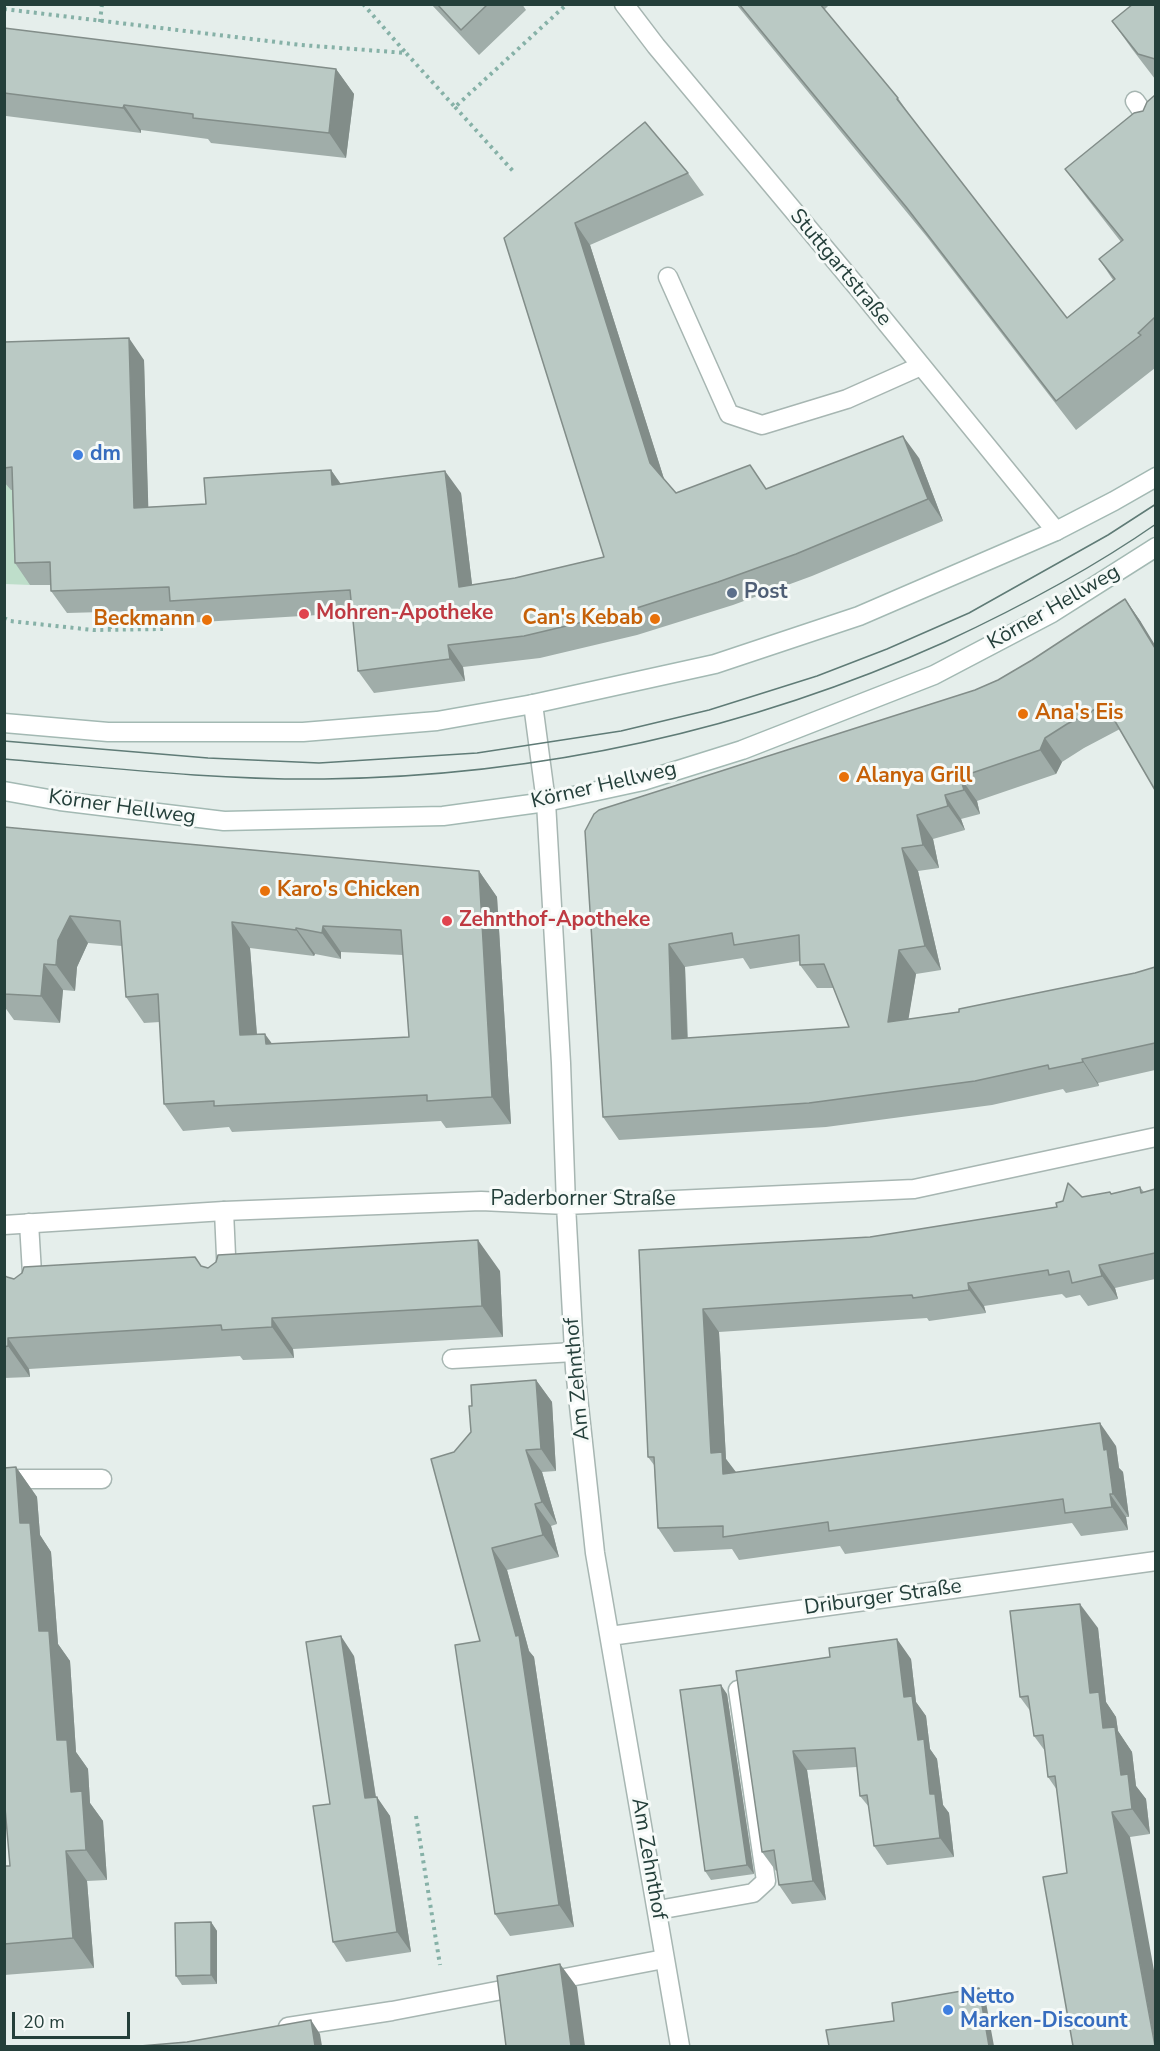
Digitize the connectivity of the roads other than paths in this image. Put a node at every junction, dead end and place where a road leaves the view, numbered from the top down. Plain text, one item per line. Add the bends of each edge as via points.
1 (624, 4) edge
2 (1135, 101) dead end
3 (1155, 131) edge
4 (668, 277) dead end
5 (921, 366) junction
6 (1155, 477) edge
7 (1056, 531) junction
8 (1155, 547) edge
9 (533, 704) junction
10 (4, 723) edge
11 (4, 791) edge
12 (546, 802) junction
13 (1155, 1137) edge
14 (566, 1205) junction
15 (224, 1211) junction
16 (29, 1223) junction
17 (4, 1225) edge
18 (228, 1287) edge
19 (34, 1298) edge
20 (574, 1352) junction
21 (452, 1359) dead end
22 (4, 1479) edge
23 (102, 1479) dead end
24 (1155, 1561) edge
25 (610, 1636) junction
26 (738, 1690) edge
27 (658, 1910) junction
28 (664, 1959) junction
29 (268, 2030) edge
30 (680, 2046) edge

1 - 5 street, Stuttgartstraße
2 - 3 street
4 - 5 street via 729,414 762,424 847,399
5 - 7 street, Stuttgartstraße
6 - 7 street
7 - 9 street via 860,616 715,664
8 - 12 street, Körner Hellweg via 1052,613 934,675 742,750 643,781
9 - 10 street via 437,721 303,732 108,732
9 - 12 street, Am Zehnthof
11 - 12 street, Körner Hellweg via 224,821 443,816
12 - 14 street, Am Zehnthof
13 - 14 street, Paderborner Straße via 914,1189
14 - 15 street, Paderborner Straße via 481,1200
14 - 20 street, Am Zehnthof
15 - 16 street, Paderborner Straße
15 - 18 street
16 - 17 street, Paderborner Straße
16 - 19 street
20 - 21 street
20 - 25 street, Am Zehnthof via 595,1553
22 - 23 street
24 - 25 street, Driburger Straße
25 - 27 street, Am Zehnthof
26 - 27 street via 766,1881 753,1893
27 - 28 street, Am Zehnthof
28 - 29 street via 392,2011
28 - 30 street, Am Zehnthof

